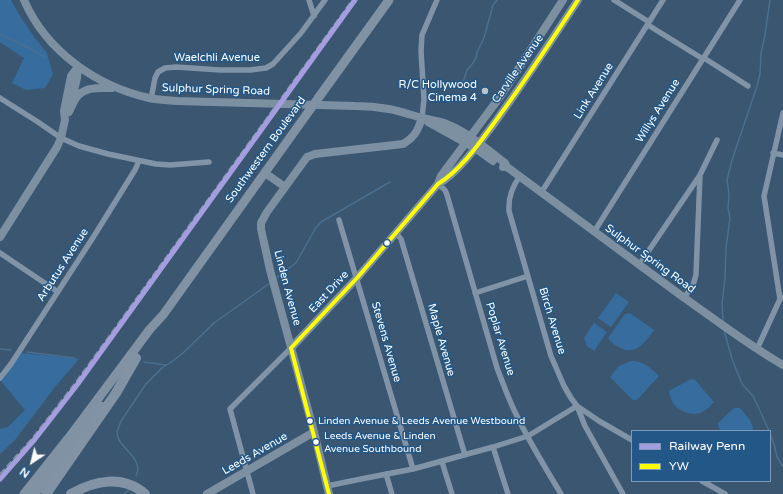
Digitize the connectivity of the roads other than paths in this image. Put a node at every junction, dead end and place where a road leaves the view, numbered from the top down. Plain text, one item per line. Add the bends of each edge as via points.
1 (24, 0) edge
2 (309, 0) edge
3 (325, 0) edge
4 (389, 0) edge
5 (437, 0) edge
6 (562, 0) edge
7 (578, 0) edge
8 (614, 0) edge
9 (663, 0) edge
10 (740, 0) edge
11 (314, 16) junction
12 (648, 23) junction
13 (546, 27) junction
14 (556, 34) junction
15 (703, 58) junction
16 (78, 66) junction
17 (748, 86) dead end
18 (119, 89) junction
19 (151, 99) junction
20 (1, 100) edge
21 (69, 112) junction
22 (783, 113) edge
23 (422, 118) junction
24 (65, 120) junction
25 (61, 138) junction
26 (717, 140) dead end
27 (468, 141) junction
28 (477, 146) junction
29 (773, 153) junction
30 (783, 155) edge
31 (139, 161) junction
32 (209, 162) dead end
33 (264, 173) junction
34 (700, 175) junction
35 (520, 176) junction
36 (438, 184) junction
37 (285, 187) junction
38 (541, 193) junction
39 (339, 220) dead end
40 (594, 232) junction
41 (396, 233) junction
42 (0, 237) edge
43 (0, 253) edge
44 (639, 265) junction
45 (528, 276) junction
46 (357, 278) junction
47 (58, 292) junction
48 (475, 293) junction
49 (783, 293) edge
50 (684, 298) junction
51 (780, 299) junction
52 (163, 315) junction
53 (291, 348) junction
54 (756, 349) junction
55 (136, 358) junction
56 (783, 365) edge
57 (0, 378) edge
58 (577, 406) junction
59 (314, 432) junction
60 (528, 436) junction
61 (631, 439) edge
62 (493, 447) junction
63 (465, 455) junction
64 (442, 462) junction
65 (413, 469) junction
66 (247, 471) junction
67 (386, 474) junction
68 (704, 482) edge
69 (328, 490) edge
70 (24, 494) edge
71 (34, 494) edge
72 (46, 494) edge
73 (71, 494) edge
74 (145, 494) edge
75 (207, 494) edge
76 (253, 494) edge
77 (392, 494) edge
78 (452, 494) edge
79 (508, 494) edge
80 (560, 494) edge
81 (623, 494) edge
82 (725, 494) edge

1 - 16 street, Sulphur Spring Road via 43,31 61,52
2 - 11 street
3 - 11 street, Waelchli Avenue
4 - 33 main road, Southwestern Boulevard, bridge
5 - 23 street via 422,35
6 - 13 street, East Drive
7 - 14 street, Carville Avenue
8 - 12 street
9 - 12 street, Link Avenue
10 - 15 street, Willys Avenue
11 - 19 street, Waelchli Avenue via 279,58 266,68 165,68 158,72 155,78
12 - 15 street
12 - 38 street, Link Avenue
13 - 14 street
13 - 27 street, East Drive
14 - 28 street, Carville Avenue
15 - 17 street
15 - 40 street, Willys Avenue
16 - 18 street, Sulphur Spring Road
16 - 21 street
16 - 24 street via 71,76 64,111
18 - 19 street, Sulphur Spring Road
18 - 21 street via 98,87 87,90 78,96
19 - 23 street, Sulphur Spring Road via 374,107
20 - 25 street
21 - 24 street
22 - 29 street
23 - 27 street, Sulphur Spring Road
23 - 37 street via 413,137 403,144 307,157
24 - 25 street
25 - 31 street via 79,146
25 - 42 street
26 - 34 street
27 - 28 street, Sulphur Spring Road
27 - 36 street, East Drive via 441,176
28 - 35 street, Sulphur Spring Road via 503,167
28 - 36 street, East Drive via 445,181
29 - 30 street
29 - 51 street via 764,196
31 - 32 street via 162,165
31 - 47 street, Arbutus Avenue
33 - 37 street
33 - 52 main road, Southwestern Boulevard
34 - 44 street
34 - 50 street via 696,275
35 - 38 street, Sulphur Spring Road
35 - 45 street, Birch Avenue via 511,190 509,204
36 - 41 street, East Drive
36 - 48 street, Poplar Avenue via 447,195
37 - 53 street, Linden Avenue via 261,223 261,234
38 - 40 street, Sulphur Spring Road
39 - 46 street, Stevens Avenue
40 - 44 street, Sulphur Spring Road
41 - 46 street, East Drive
41 - 63 street, Maple Avenue via 401,239
43 - 47 street
44 - 50 street, Sulphur Spring Road
45 - 48 street
45 - 58 street, Birch Avenue via 551,356
46 - 53 street, East Drive
46 - 65 street, Stevens Avenue
47 - 57 street, Arbutus Avenue
48 - 60 street, Poplar Avenue via 500,375
49 - 51 street
50 - 54 street, Sulphur Spring Road
51 - 54 street
52 - 55 main road, Southwestern Boulevard
52 - 70 main road, Southwestern Boulevard
53 - 59 street, Linden Avenue
53 - 66 street, East Drive via 230,409
54 - 56 street, Sulphur Spring Road
55 - 71 main road, Southwestern Boulevard
55 - 72 highway via 116,393
58 - 60 street
58 - 61 street, Birch Avenue
58 - 81 street via 585,426
59 - 66 street, Leeds Avenue
59 - 69 street, Linden Avenue
60 - 62 street
60 - 80 street, Poplar Avenue
62 - 63 street
62 - 79 street
63 - 64 street
64 - 65 street
64 - 78 street
65 - 67 street
66 - 75 street, Leeds Avenue
66 - 76 street
67 - 69 street
67 - 77 street
68 - 82 street
73 - 74 highway via 94,484 112,482 135,486

